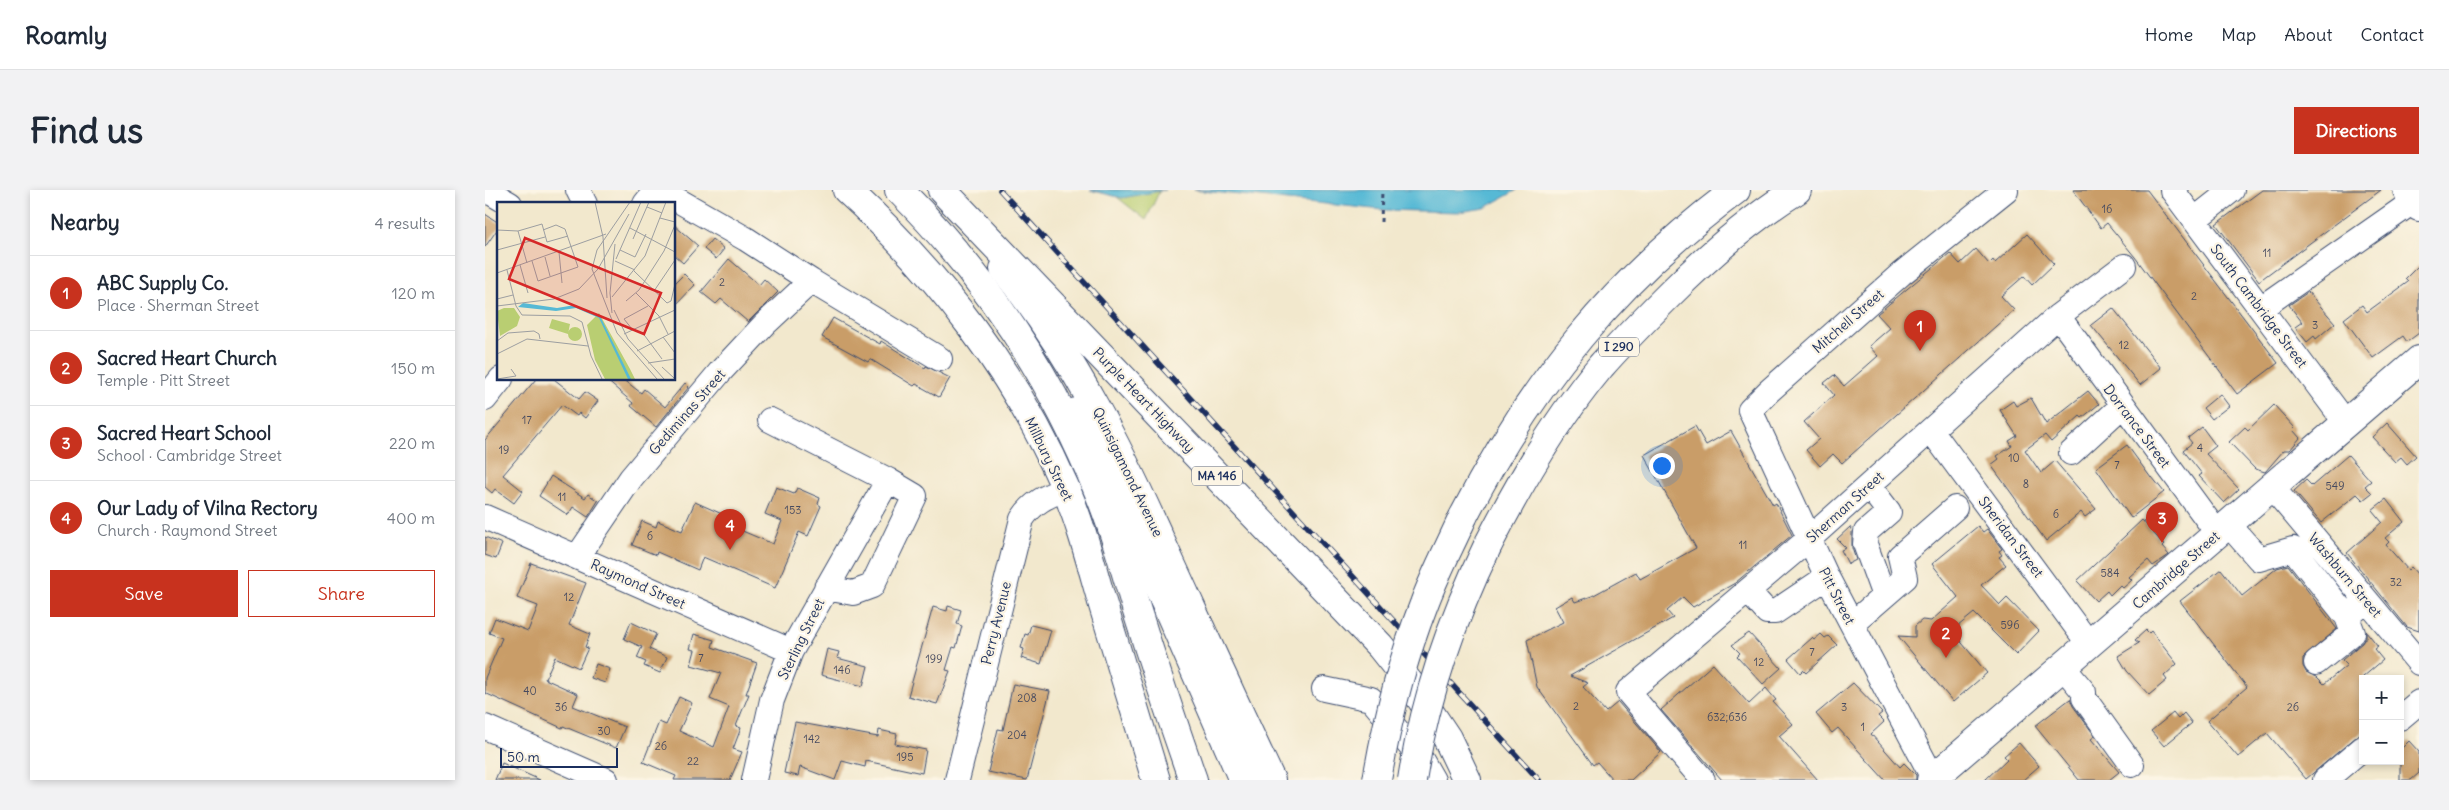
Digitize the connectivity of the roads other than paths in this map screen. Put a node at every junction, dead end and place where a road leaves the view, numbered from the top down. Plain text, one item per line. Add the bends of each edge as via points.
1 (487, 190) edge
2 (578, 190) edge
3 (658, 190) edge
4 (847, 190) edge
5 (899, 190) edge
6 (942, 190) edge
7 (1736, 190) edge
8 (1797, 190) edge
9 (2006, 190) edge
10 (2172, 190) edge
11 (2232, 190) edge
12 (2413, 199) edge
13 (507, 202) edge
14 (584, 202) edge
15 (647, 202) edge
16 (2194, 220) junction
17 (2123, 266) dead end
18 (811, 281) junction
19 (2261, 308) junction
20 (2058, 316) junction
21 (1030, 354) junction
22 (939, 359) dead end
23 (2419, 360) edge
24 (500, 380) edge
25 (485, 399) edge
26 (2122, 406) junction
27 (1750, 410) joint
28 (770, 420) dead end
29 (2346, 423) junction
30 (1931, 430) junction
31 (2071, 453) dead end
32 (887, 480) junction
33 (1869, 486) junction
34 (2272, 487) junction
35 (1065, 489) junction
36 (1955, 508) dead end
37 (485, 517) edge
38 (2224, 529) junction
39 (1809, 539) junction
40 (2327, 552) junction
41 (578, 556) junction
42 (2310, 570) junction
43 (1827, 577) junction
44 (826, 588) junction
45 (1748, 591) junction
46 (1884, 596) junction
47 (2366, 601) junction
48 (2347, 617) junction
49 (1851, 624) junction
50 (2089, 644) junction
51 (791, 651) junction
52 (2316, 663) dead end
53 (2419, 663) edge
54 (2063, 667) junction
55 (1324, 689) dead end
56 (2419, 702) edge
57 (2404, 715) edge
58 (485, 727) edge
59 (2359, 751) edge
60 (2132, 765) dead end
61 (581, 775) edge
62 (1932, 779) edge
63 (606, 780) edge
64 (754, 780) edge
65 (957, 780) edge
66 (1157, 780) edge
67 (1193, 780) edge
68 (1243, 780) edge
69 (1271, 780) edge
70 (1377, 780) edge
71 (1412, 780) edge
72 (1433, 780) edge
73 (1467, 780) edge
74 (1703, 780) edge
75 (2325, 780) edge

1 - 13 street
2 - 14 street
3 - 15 street
3 - 18 street via 746,239
4 - 35 main road, Millbury Street via 916,261 983,343 1033,422
5 - 21 main road via 995,300
6 - 69 main road, Quinsigamond Avenue via 1018,286 1065,352 1095,402 1145,502
6 - 73 main road, Purple Heart Highway / MA 146 via 1380,646 1447,738
7 - 70 main road, I 290, bridge via 1653,258 1578,339 1513,426 1463,517 1424,603 1389,719
8 - 71 main road, I 290, bridge via 1751,222 1693,272 1601,367 1569,407 1515,492 1466,591 1435,681
9 - 27 street, Mitchell Street via 1948,234
10 - 16 street, South Cambridge Street
11 - 16 street
12 - 19 street
16 - 19 street, South Cambridge Street
17 - 20 street, Sherman Street
18 - 22 street
18 - 41 street, Gediminas Street via 765,324 648,457
19 - 29 street, South Cambridge Street
20 - 26 street, Dorrance Street
20 - 30 street, Sherman Street
21 - 67 main road via 1065,418 1099,494
21 - 68 main road, Quinsigamond Avenue via 1058,384 1110,477
23 - 29 main road, Cambridge Street
24 - 25 street
26 - 31 street
26 - 38 street, Dorrance Street
27 - 39 street, Pitt Street
28 - 32 street
29 - 34 main road, Cambridge Street
30 - 33 street, Sherman Street
30 - 50 street, Sheridan Street
32 - 44 street, Sterling Street
32 - 44 street via 915,496 872,586 853,593
33 - 39 street, Sherman Street
33 - 46 street via 1889,512 1866,532 1865,544
34 - 38 main road, Cambridge Street
34 - 40 street, Washburn Street
35 - 65 street, Perry Avenue via 1040,499 1029,507 1022,519
35 - 66 main road, Millbury Street
36 - 46 street via 1900,556 1905,578
37 - 41 street, Raymond Street
38 - 42 street, Dorrance Street via 2259,559 2293,549
38 - 50 main road, Cambridge Street
39 - 43 street, Pitt Street
39 - 45 street, Sherman Street
40 - 42 street
40 - 47 street, Washburn Street
41 - 51 street, Raymond Street
42 - 48 street
43 - 45 street via 1775,612 1767,612
43 - 49 street, Pitt Street
44 - 51 street, Sterling Street
45 - 74 street, Sherman Street via 1628,692
46 - 49 street
47 - 48 street
47 - 53 street, Washburn Street
48 - 52 street via 2353,633
49 - 62 street, Pitt Street
50 - 54 main road, Cambridge Street
51 - 64 street, Sterling Street via 772,700
54 - 60 street via 2084,692 2084,698
54 - 62 main road, Cambridge Street
55 - 72 street via 1371,699 1421,760
56 - 57 street
58 - 61 street
59 - 75 street
61 - 63 street

